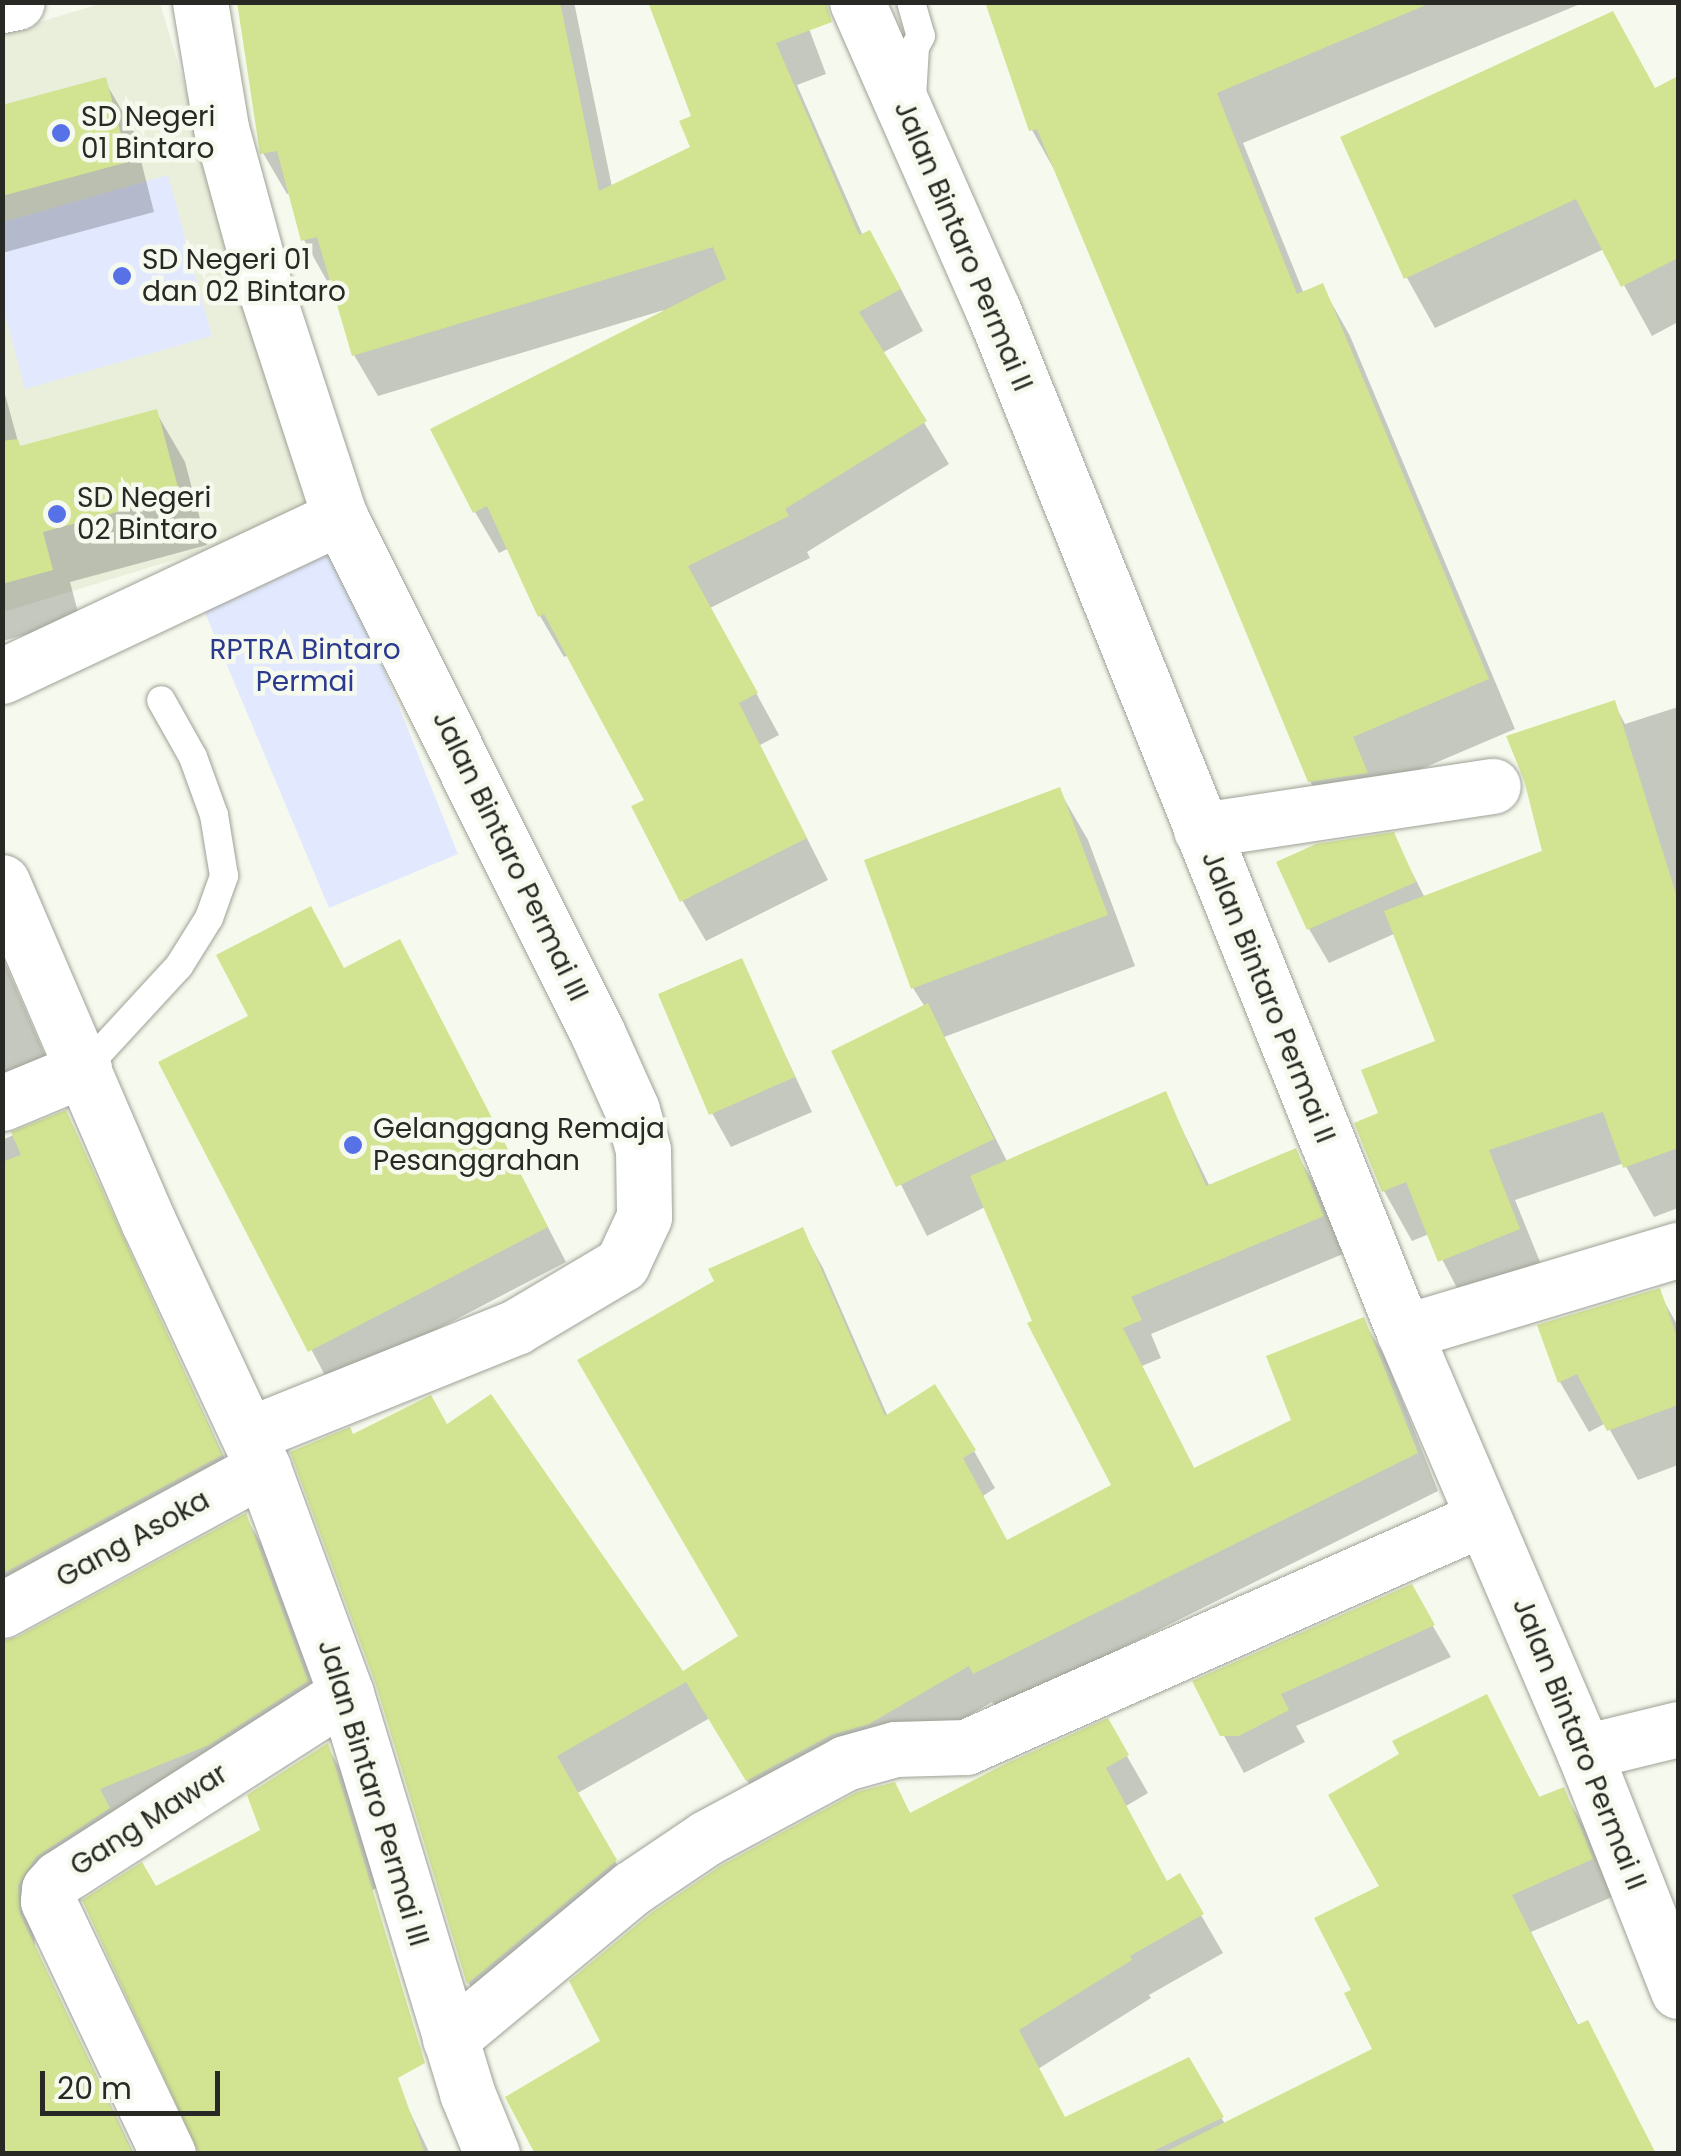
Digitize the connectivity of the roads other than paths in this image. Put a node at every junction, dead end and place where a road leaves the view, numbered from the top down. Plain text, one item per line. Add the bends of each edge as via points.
1 (18, 2) edge
2 (200, 2) edge
3 (857, 2) edge
4 (911, 2) edge
5 (2, 5) edge
6 (910, 120) junction
7 (340, 517) junction
8 (2, 676) edge
9 (161, 700) dead end
10 (1493, 786) dead end
11 (1200, 830) junction
12 (2, 882) edge
13 (84, 1069) junction
14 (2, 1104) edge
15 (1678, 1250) edge
16 (1404, 1332) junction
17 (256, 1451) junction
18 (1483, 1518) junction
19 (2, 1610) edge
20 (346, 1694) junction
21 (1678, 1728) edge
22 (1584, 1752) junction
23 (1678, 1991) edge
24 (450, 2039) junction
25 (168, 2154) edge
26 (492, 2154) edge

1 - 5 street
2 - 7 street, Jalan Bintaro Permai III via 220,128
3 - 6 street, Jalan Bintaro Permai II
4 - 6 lane via 921,36
6 - 11 street, Jalan Bintaro Permai II
7 - 8 street
7 - 17 street, Jalan Bintaro Permai III via 625,1095 643,1150 644,1218 622,1264 577,1294
9 - 13 lane via 193,757 214,815 224,876 209,918 179,966
10 - 11 street
11 - 16 street, Jalan Bintaro Permai II
12 - 13 street, Jalan Bintaro Permai III
13 - 14 street
13 - 17 street, Jalan Bintaro Permai III
15 - 16 street
16 - 18 street, Jalan Bintaro Permai II
17 - 19 street, Gang Asoka
17 - 20 street, Jalan Bintaro Permai III
18 - 22 street, Jalan Bintaro Permai II
18 - 24 street via 966,1747 895,1749 845,1763 706,1838 632,1888
20 - 24 street, Jalan Bintaro Permai III
20 - 25 street, Gang Mawar via 49,1889 48,1901
21 - 22 street
22 - 23 street, Jalan Bintaro Permai II
24 - 26 street, Jalan Bintaro Permai III

